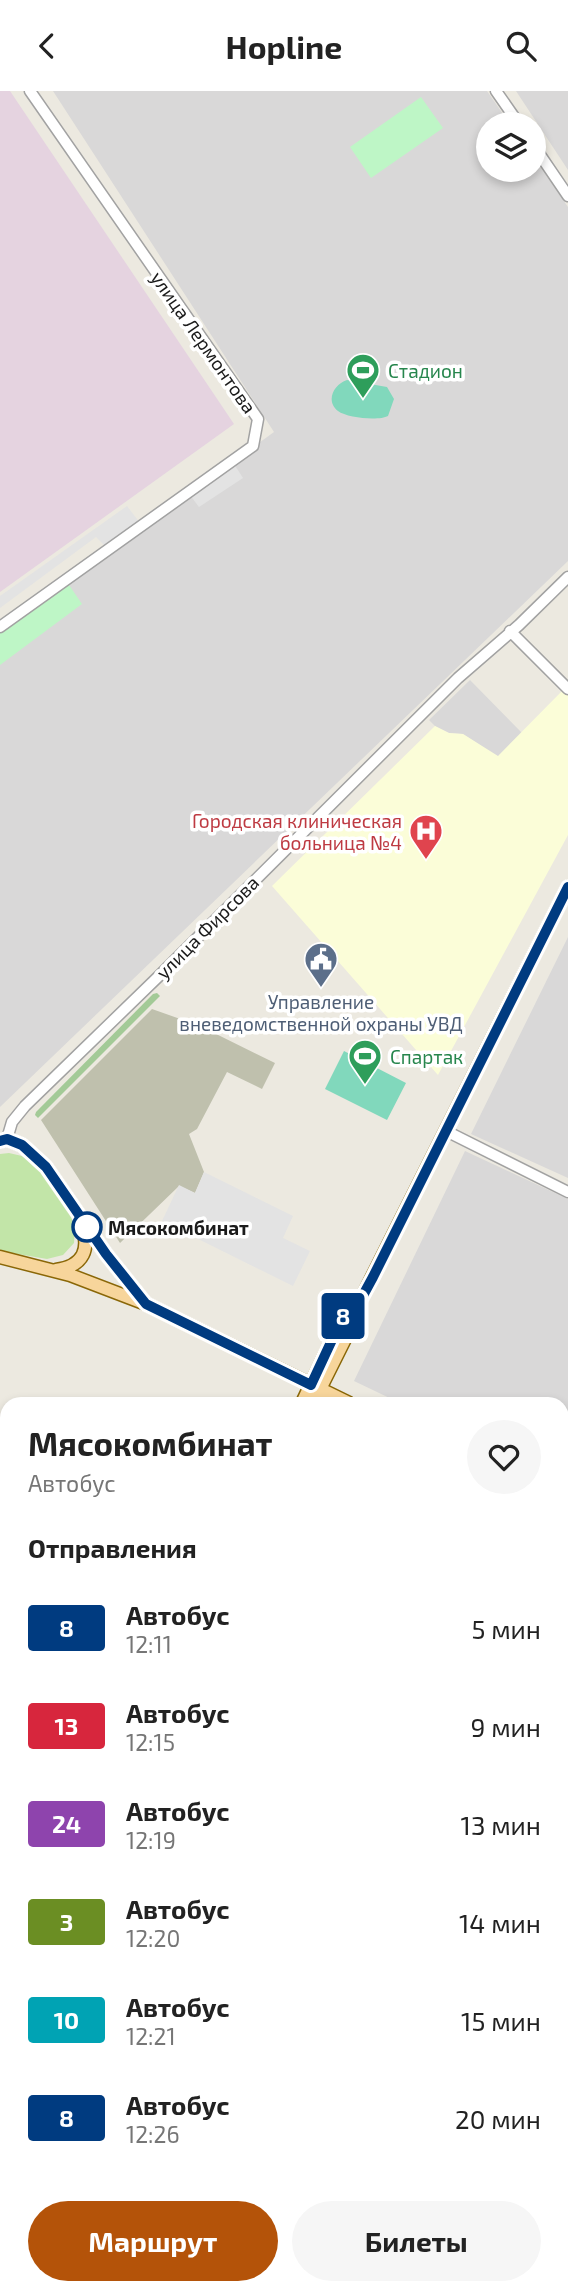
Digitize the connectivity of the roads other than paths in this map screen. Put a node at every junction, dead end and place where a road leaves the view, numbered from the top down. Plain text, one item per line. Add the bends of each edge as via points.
1 (30, 91) edge
2 (496, 91) edge
3 (511, 112) edge
4 (546, 164) edge
5 (568, 196) edge
6 (568, 577) edge
7 (0, 627) edge
8 (510, 631) junction
9 (568, 689) edge
10 (568, 887) edge
11 (446, 1131) junction
12 (3, 1140) edge
13 (568, 1192) edge
14 (75, 1210) junction
15 (106, 1254) junction
16 (0, 1257) edge
17 (78, 1263) junction
18 (55, 1271) junction
19 (70, 1275) junction
20 (146, 1304) junction
21 (315, 1388) junction
22 (307, 1397) edge
23 (314, 1397) edge
24 (335, 1397) edge

1 - 7 street, улица Лермонтова via 258,419 253,446
2 - 3 street
4 - 5 street
6 - 8 street, улица Фирсова
8 - 9 street
8 - 12 street, улица Фирсова via 457,678 25,1106
10 - 11 main road
11 - 13 street
11 - 21 main road via 357,1315
12 - 14 main road via 22,1145 46,1167
14 - 15 main road
14 - 17 main road via 86,1236
15 - 17 main road
15 - 20 main road
16 - 18 main road
17 - 18 main road
17 - 19 street
18 - 19 main road
19 - 20 main road
20 - 21 main road
21 - 22 main road
21 - 23 main road
21 - 24 main road

